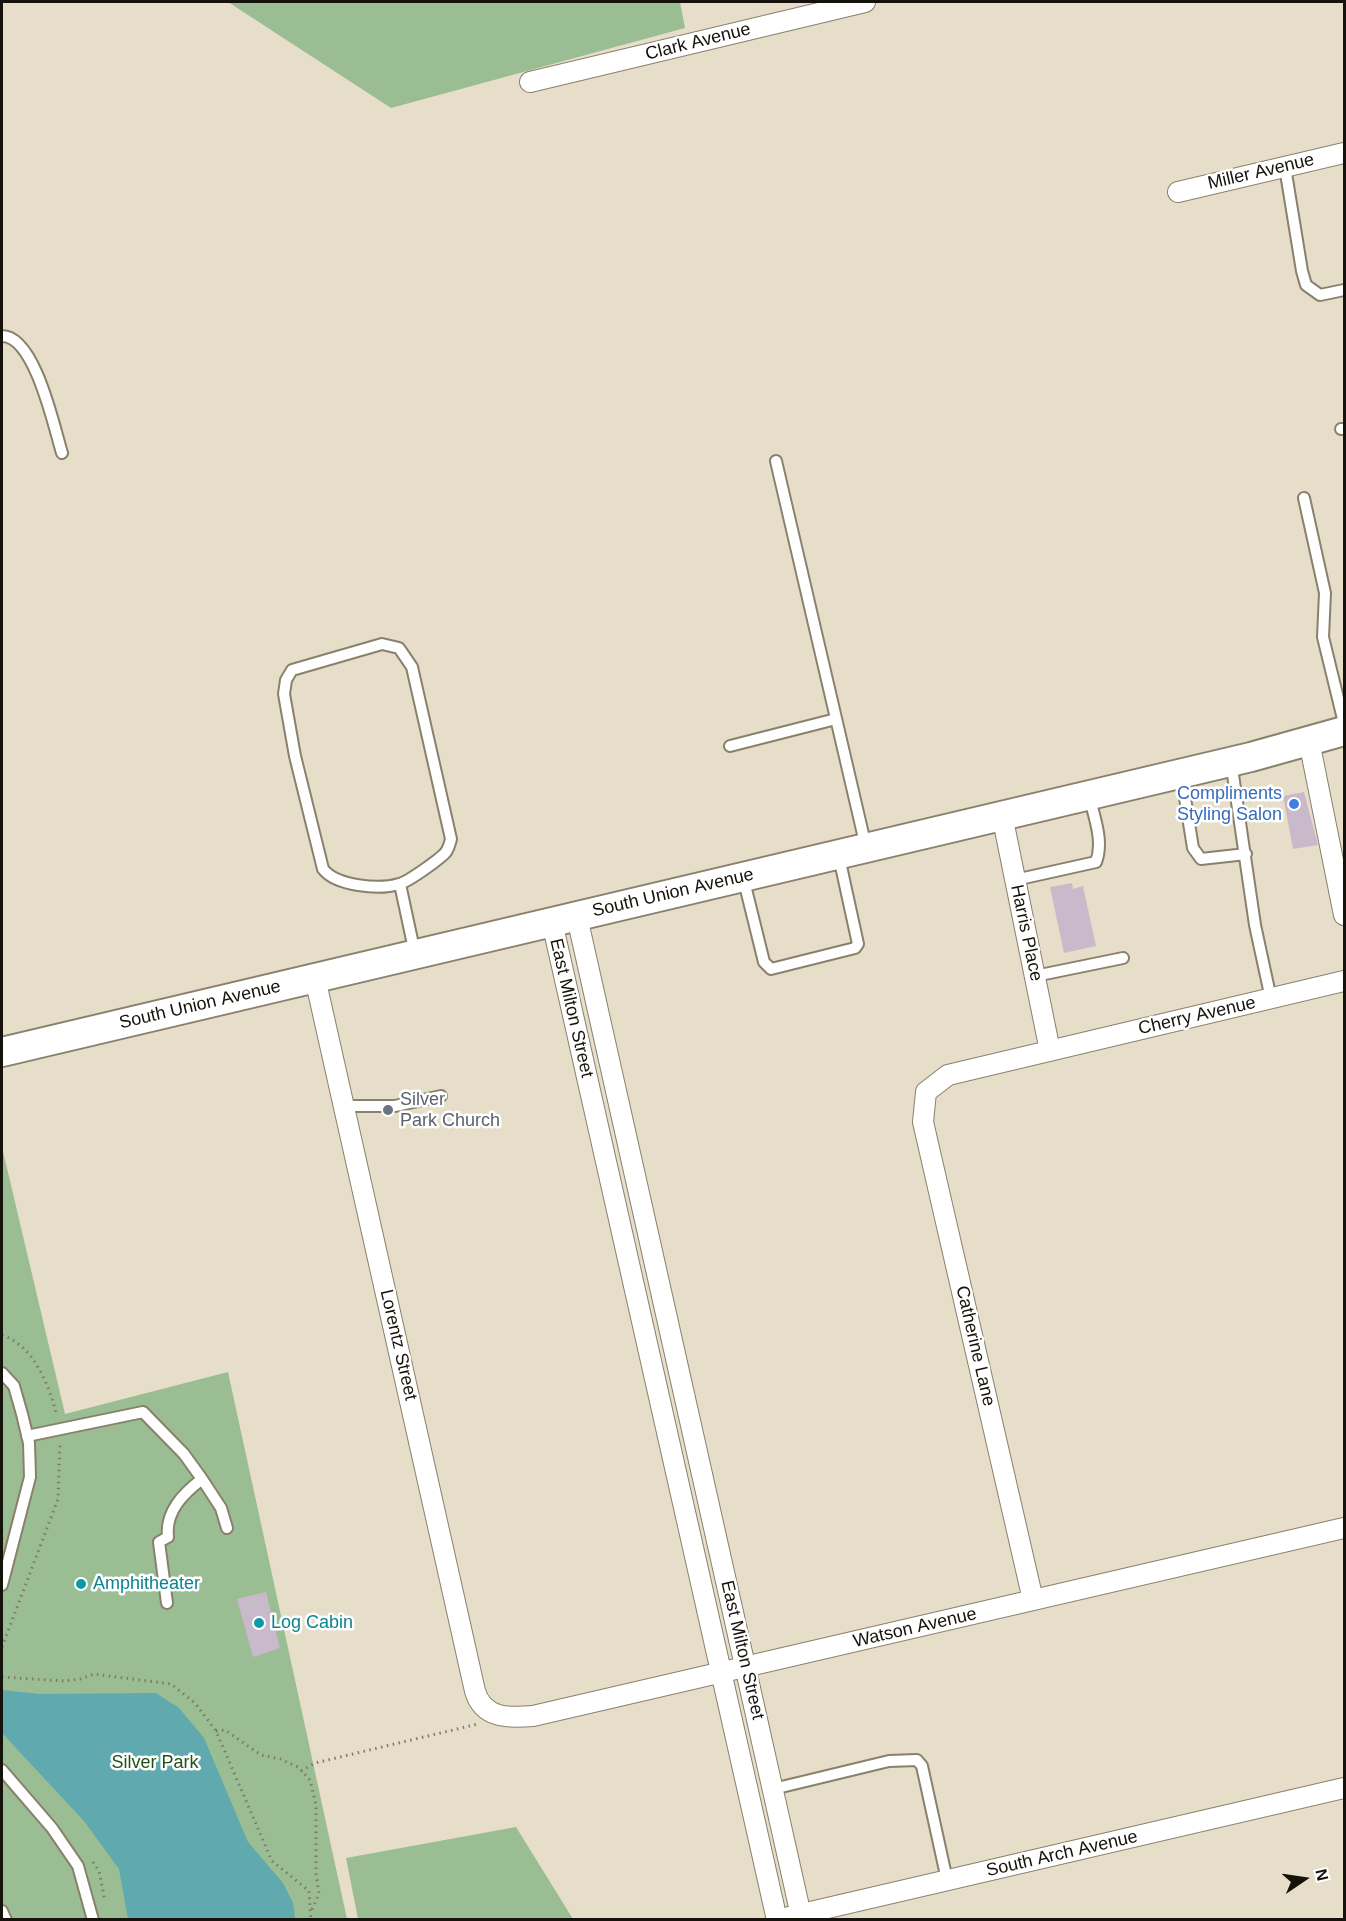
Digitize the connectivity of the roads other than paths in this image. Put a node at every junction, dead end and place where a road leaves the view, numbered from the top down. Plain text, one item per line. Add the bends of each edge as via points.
1 (864, 2) edge
2 (530, 82) dead end
3 (1344, 153) edge
4 (1285, 167) junction
5 (1178, 192) dead end
6 (1344, 290) edge
7 (2, 336) edge
8 (62, 453) dead end
9 (776, 461) dead end
10 (1304, 498) dead end
11 (836, 719) junction
12 (1344, 723) edge
13 (1344, 731) edge
14 (1309, 741) junction
15 (730, 746) dead end
16 (1231, 761) junction
17 (1181, 773) junction
18 (1089, 795) junction
19 (1002, 815) junction
20 (866, 848) junction
21 (838, 854) junction
22 (1246, 854) junction
23 (743, 877) junction
24 (1015, 880) junction
25 (400, 884) junction
26 (1343, 902) edge
27 (564, 919) junction
28 (416, 954) junction
29 (1123, 958) dead end
30 (1035, 976) junction
31 (315, 978) junction
32 (1344, 981) edge
33 (1271, 999) junction
34 (1050, 1051) junction
35 (2, 1052) edge
36 (615, 1087) junction
37 (926, 1092) joint
38 (590, 1093) junction
39 (441, 1096) dead end
40 (344, 1106) junction
41 (647, 1230) junction
42 (623, 1236) junction
43 (2, 1373) edge
44 (680, 1375) junction
45 (655, 1380) junction
46 (27, 1436) junction
47 (202, 1479) junction
48 (711, 1516) junction
49 (687, 1522) junction
50 (227, 1528) dead end
51 (1344, 1528) edge
52 (2, 1584) edge
53 (1034, 1600) junction
54 (167, 1603) dead end
55 (745, 1668) junction
56 (722, 1674) junction
57 (482, 1718) joint
58 (2, 1770) edge
59 (772, 1787) junction
60 (1344, 1788) edge
61 (748, 1791) junction
62 (947, 1880) junction
63 (2, 1911) edge
64 (802, 1917) edge
65 (6, 1920) edge
66 (93, 1920) edge
67 (778, 1920) edge

1 - 2 street, Clark Avenue
3 - 4 street, Miller Avenue
4 - 5 street, Miller Avenue
4 - 6 lane via 1306,285 1320,295
7 - 8 lane via 18,343 28,356 46,398
9 - 11 lane
10 - 12 lane via 1325,593 1323,637
11 - 15 lane
11 - 20 lane
13 - 14 main road, South Union Avenue
14 - 16 main road, South Union Avenue
14 - 26 street
16 - 17 main road, South Union Avenue
16 - 22 lane
17 - 18 main road, South Union Avenue
17 - 22 lane via 1193,848 1201,859
18 - 19 main road, South Union Avenue
18 - 24 lane via 1099,835 1096,862
19 - 20 main road, South Union Avenue
19 - 24 street, Harris Place
20 - 21 main road, South Union Avenue
21 - 23 main road, South Union Avenue
21 - 23 lane via 858,944 855,948 771,969
22 - 33 lane via 1255,925
23 - 27 main road, South Union Avenue
24 - 30 street, Harris Place
25 - 25 lane via 446,851 451,839 412,667 399,648 382,644 292,670 284,694 323,869 341,882
25 - 28 lane
27 - 28 main road, South Union Avenue
27 - 36 street, East Milton Street
27 - 38 street, East Milton Street
28 - 31 main road, South Union Avenue
29 - 30 lane
30 - 34 street, Harris Place
31 - 35 main road, South Union Avenue
31 - 40 street, Lorentz Street
32 - 33 street, Cherry Avenue
33 - 34 street, Cherry Avenue
34 - 37 street, Cherry Avenue via 948,1075
36 - 38 street, East Milton Street
36 - 41 street, East Milton Street
37 - 53 street, Catherine Lane via 923,1122
38 - 42 street, East Milton Street
39 - 40 lane via 394,1106
40 - 57 street, Lorentz Street
41 - 42 street
41 - 44 street, East Milton Street
42 - 45 street, East Milton Street
43 - 46 lane via 14,1386
44 - 45 street
44 - 48 street, East Milton Street
45 - 49 street, East Milton Street
46 - 47 lane via 143,1412 184,1454
46 - 52 lane via 30,1477
47 - 50 lane via 221,1508
47 - 54 lane via 176,1502 168,1536 159,1542
48 - 49 street
48 - 55 street, East Milton Street
49 - 56 street, East Milton Street
51 - 53 street, Watson Avenue
53 - 55 street, Watson Avenue
55 - 56 street, Watson Avenue
55 - 59 street, East Milton Street
56 - 57 street, Watson Avenue via 533,1716
56 - 61 street, East Milton Street
58 - 66 lane via 52,1828 78,1866
59 - 61 street
59 - 62 lane via 889,1761 917,1760 922,1766
59 - 64 street, East Milton Street
60 - 62 street, South Arch Avenue
61 - 67 street, East Milton Street
62 - 64 street, South Arch Avenue
63 - 65 lane
64 - 67 street, South Arch Avenue

